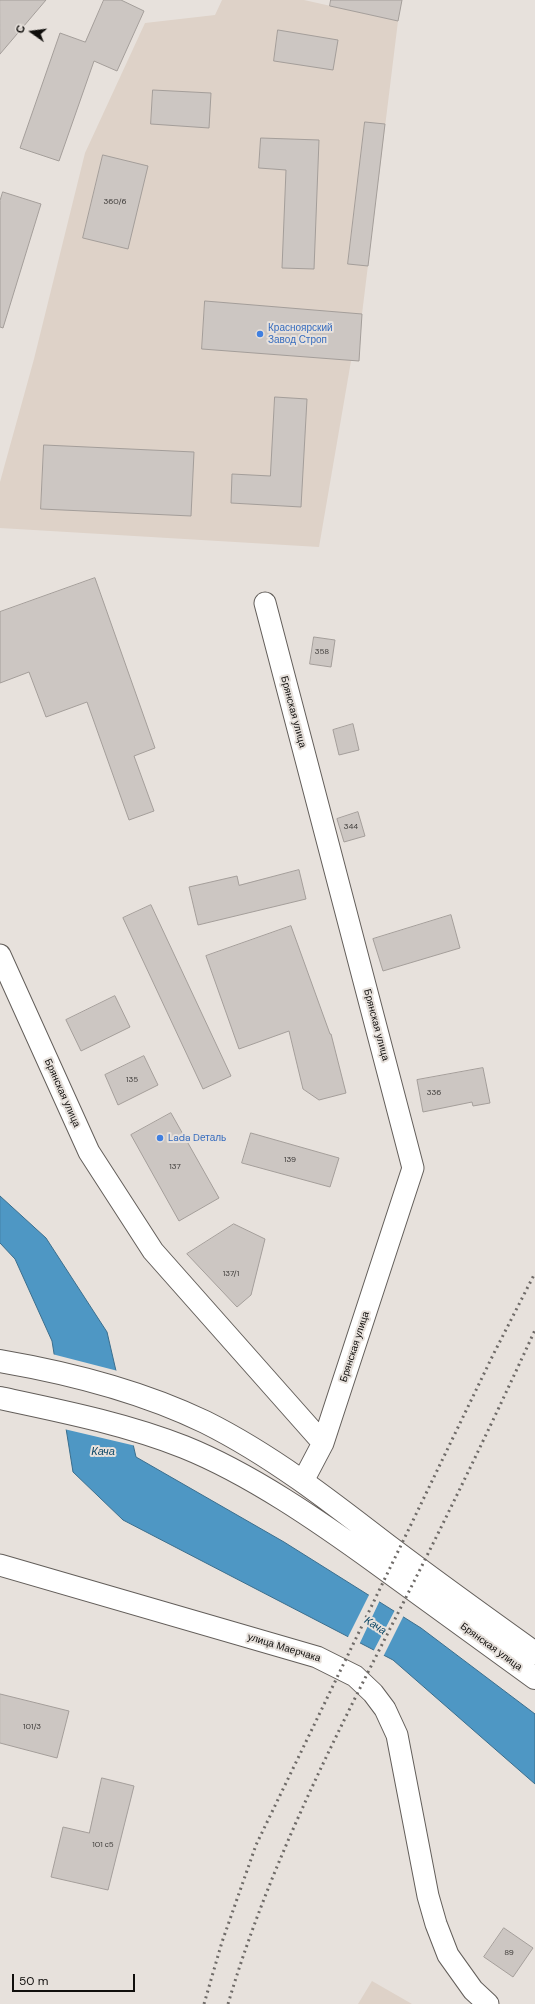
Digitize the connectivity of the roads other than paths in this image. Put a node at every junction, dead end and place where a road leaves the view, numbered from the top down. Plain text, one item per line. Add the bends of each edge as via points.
1 (265, 603) dead end
2 (0, 955) edge
3 (0, 1362) edge
4 (0, 1398) edge
5 (324, 1443) junction
6 (303, 1481) junction
7 (0, 1565) edge
8 (535, 1653) edge
9 (535, 1678) edge
10 (488, 2004) edge

1 - 5 street, Брянская улица via 413,1168
2 - 5 street, Брянская улица via 89,1152 153,1251
3 - 6 highway, Брянская улица via 41,1368 148,1398 204,1422
4 - 9 highway, Брянская улица via 140,1432 185,1448 243,1477 297,1508 343,1539
5 - 6 street, Брянская улица
6 - 8 highway, Брянская улица
7 - 10 street, улица Маерчака via 318,1657 355,1676 373,1692 397,1735 428,1896 448,1955 473,1990

